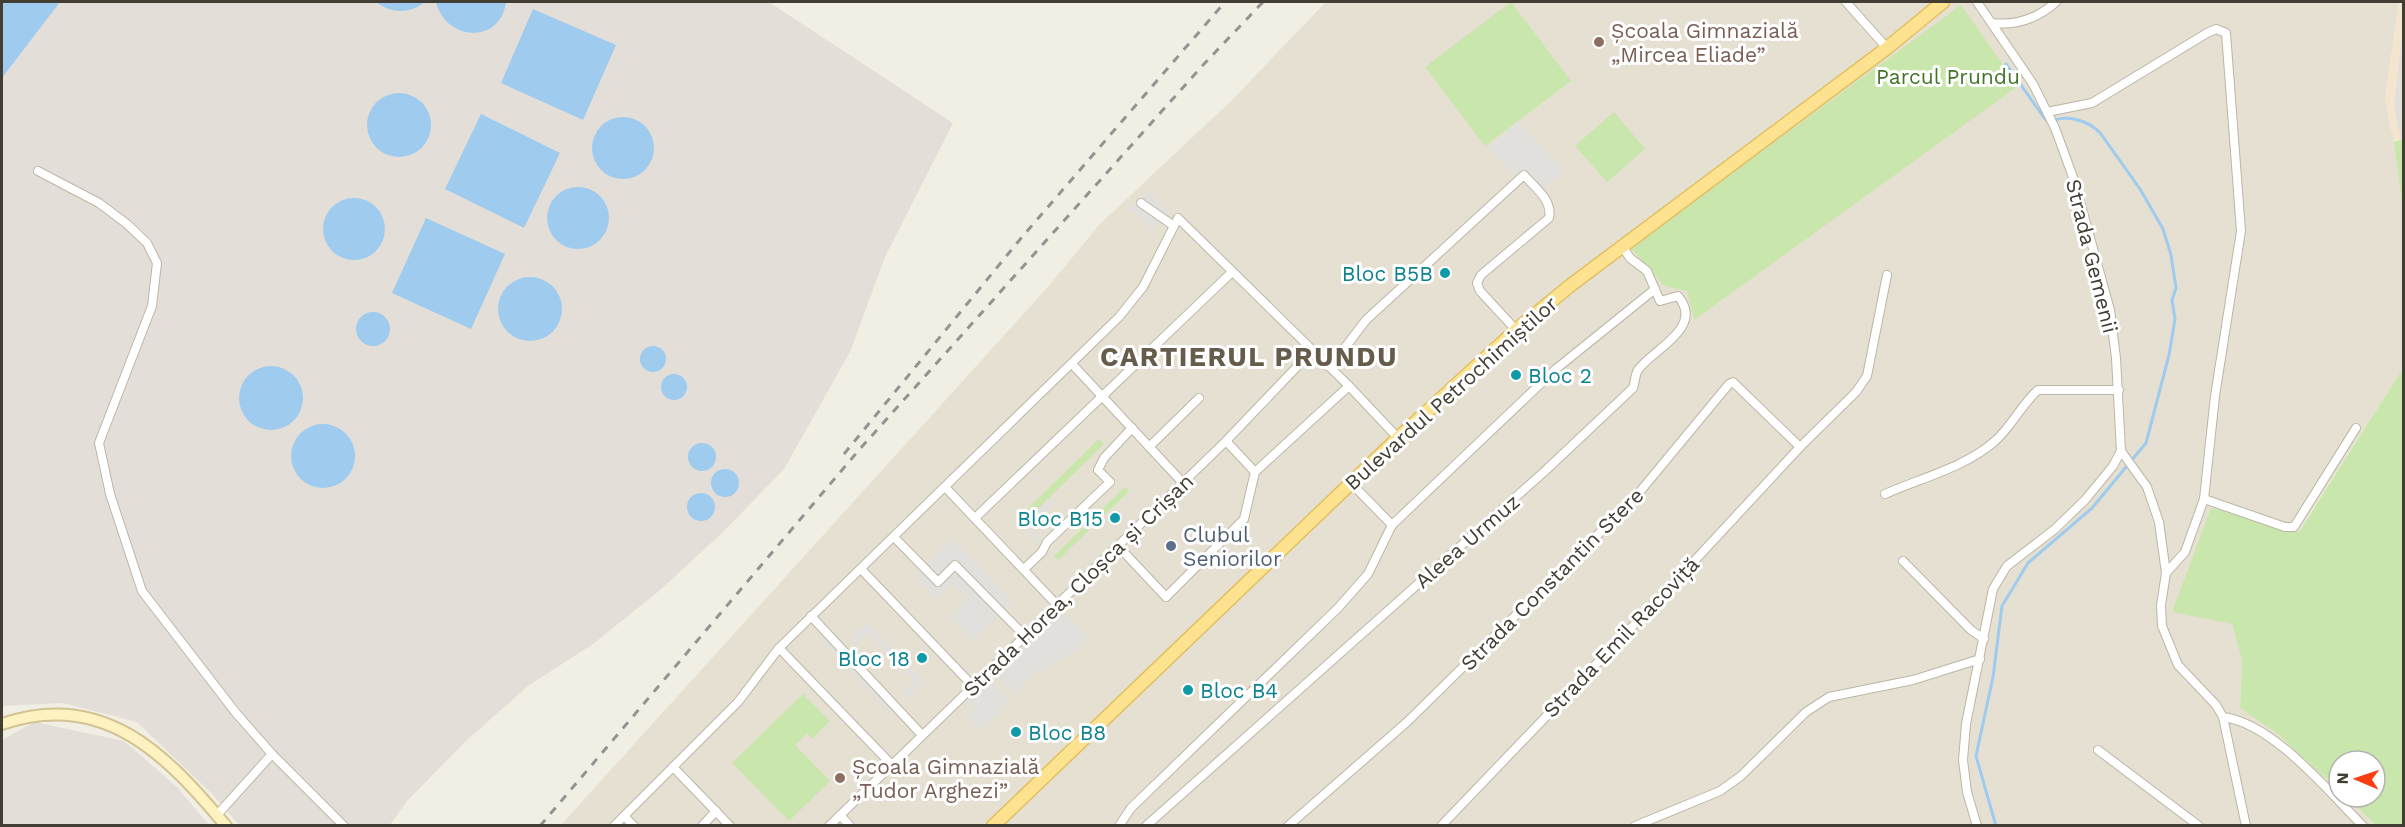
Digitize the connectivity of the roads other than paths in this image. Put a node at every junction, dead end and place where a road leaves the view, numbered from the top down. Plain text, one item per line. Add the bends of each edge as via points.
1 (1846, 2) edge
2 (1943, 2) edge
3 (1977, 2) edge
4 (2056, 2) edge
5 (1992, 22) junction
6 (1887, 48) junction
7 (2047, 112) junction
8 (38, 171) dead end
9 (1141, 203) dead end
10 (1174, 226) junction
11 (1622, 246) junction
12 (1232, 272) junction
13 (1887, 275) dead end
14 (1655, 289) junction
15 (1516, 330) junction
16 (1312, 351) junction
17 (1072, 364) junction
18 (1327, 366) junction
19 (1349, 386) junction
20 (2119, 390) junction
21 (1102, 396) junction
22 (1199, 398) dead end
23 (1132, 428) junction
24 (2356, 428) dead end
25 (1398, 438) junction
26 (1226, 441) junction
27 (1149, 447) junction
28 (1800, 447) junction
29 (2121, 451) junction
30 (1256, 472) junction
31 (1183, 483) junction
32 (1351, 483) junction
33 (945, 487) junction
34 (1885, 494) dead end
35 (2205, 499) junction
36 (975, 518) junction
37 (1392, 525) junction
38 (894, 537) junction
39 (1118, 546) junction
40 (1903, 561) dead end
41 (861, 568) junction
42 (1024, 569) junction
43 (2166, 573) junction
44 (1057, 605) junction
45 (812, 616) junction
46 (1025, 636) junction
47 (1984, 639) junction
48 (779, 648) junction
49 (1980, 659) junction
50 (974, 686) junction
51 (2223, 717) junction
52 (2, 724) edge
53 (922, 735) junction
54 (2098, 750) dead end
55 (272, 754) junction
56 (891, 765) junction
57 (673, 767) junction
58 (716, 812) junction
59 (217, 815) junction
60 (840, 815) junction
61 (624, 816) junction
62 (226, 825) edge
63 (344, 825) edge
64 (614, 825) edge
65 (634, 825) edge
66 (702, 825) edge
67 (730, 825) edge
68 (829, 825) edge
69 (850, 825) edge
70 (993, 825) edge
71 (1119, 825) edge
72 (1146, 825) edge
73 (1288, 825) edge
74 (1441, 825) edge
75 (1635, 825) edge
76 (1977, 825) edge
77 (2199, 825) edge
78 (2246, 825) edge
79 (2363, 825) edge

1 - 6 street
2 - 6 main road, Bulevardul Petrochimiștilor
3 - 5 street, Strada Gemenii
4 - 5 street via 2030,20 2005,25
5 - 7 street, Strada Gemenii
6 - 11 main road, Bulevardul Petrochimiștilor
7 - 20 street, Strada Gemenii via 2074,180 2110,310
7 - 35 street via 2092,103 2207,33 2217,29 2226,33 2241,231 2215,396
8 - 55 street via 91,198 118,217 147,243 157,263 152,306 99,443 102,460 142,591
9 - 10 street
10 - 12 street via 1178,218
10 - 17 street via 1143,287
11 - 14 street via 1647,271
11 - 15 main road, Bulevardul Petrochimiștilor
12 - 16 street
12 - 21 street
13 - 28 street, Strada Emil Racoviță via 1867,376
14 - 37 street via 1556,369
14 - 72 street, Aleea Urmuz via 1660,301 1678,296 1685,315 1681,332 1637,371 1633,388 1530,485
15 - 18 street via 1480,291 1478,283 1481,275 1550,218 1546,199 1524,175 1366,320
15 - 25 main road, Bulevardul Petrochimiștilor
16 - 18 street
16 - 26 street, Strada Horea, Cloșca și Crișan
17 - 21 street
17 - 33 street
18 - 19 street
19 - 25 street
19 - 30 street
20 - 29 street, Strada Gemenii
20 - 34 street via 2038,390 1994,442 1967,459
21 - 23 street
21 - 36 street
22 - 27 street
23 - 27 street
23 - 42 street via 1098,470 1110,482
24 - 35 street via 2294,527
25 - 32 main road, Bulevardul Petrochimiștilor
26 - 30 street
26 - 31 street, Strada Horea, Cloșca și Crișan
27 - 31 street
28 - 73 street, Strada Constantin Stere via 1736,385 1729,384 1633,500 1407,722
28 - 74 street, Strada Emil Racoviță
29 - 43 street via 2153,500
29 - 47 street via 2085,500 2007,566 1993,589
30 - 39 street via 1244,519 1167,597
31 - 39 street, Strada Horea, Cloșca și Crișan
32 - 37 street
32 - 70 main road, Bulevardul Petrochimiștilor
33 - 36 street
33 - 38 street
35 - 43 street via 2185,552
36 - 42 street
37 - 71 street via 1368,574 1338,608 1131,808
38 - 41 street
38 - 46 street via 938,582 955,565
39 - 44 street, Strada Horea, Cloșca și Crișan
40 - 47 street
41 - 45 street
41 - 50 street
42 - 44 street
43 - 51 street via 2162,626 2170,652
44 - 46 street, Strada Horea, Cloșca și Crișan
45 - 48 street
45 - 53 street
46 - 50 street, Strada Horea, Cloșca și Crișan
47 - 49 street
48 - 56 street
48 - 57 street via 738,702
49 - 75 street via 1912,680 1829,697 1806,712 1741,776 1720,791
49 - 76 street via 1966,724 1963,760
50 - 53 street, Strada Horea, Cloșca și Crișan
51 - 78 street
51 - 79 street via 2241,721 2283,748
52 - 59 street via 42,713 99,722 132,735 163,756
53 - 56 street, Strada Horea, Cloșca și Crișan
54 - 77 street
55 - 59 street
55 - 63 street
56 - 60 street, Strada Horea, Cloșca și Crișan
57 - 58 street
57 - 61 street
58 - 66 street
58 - 67 street
59 - 62 street
60 - 68 street, Strada Horea, Cloșca și Crișan
60 - 69 street
61 - 64 street
61 - 65 street

